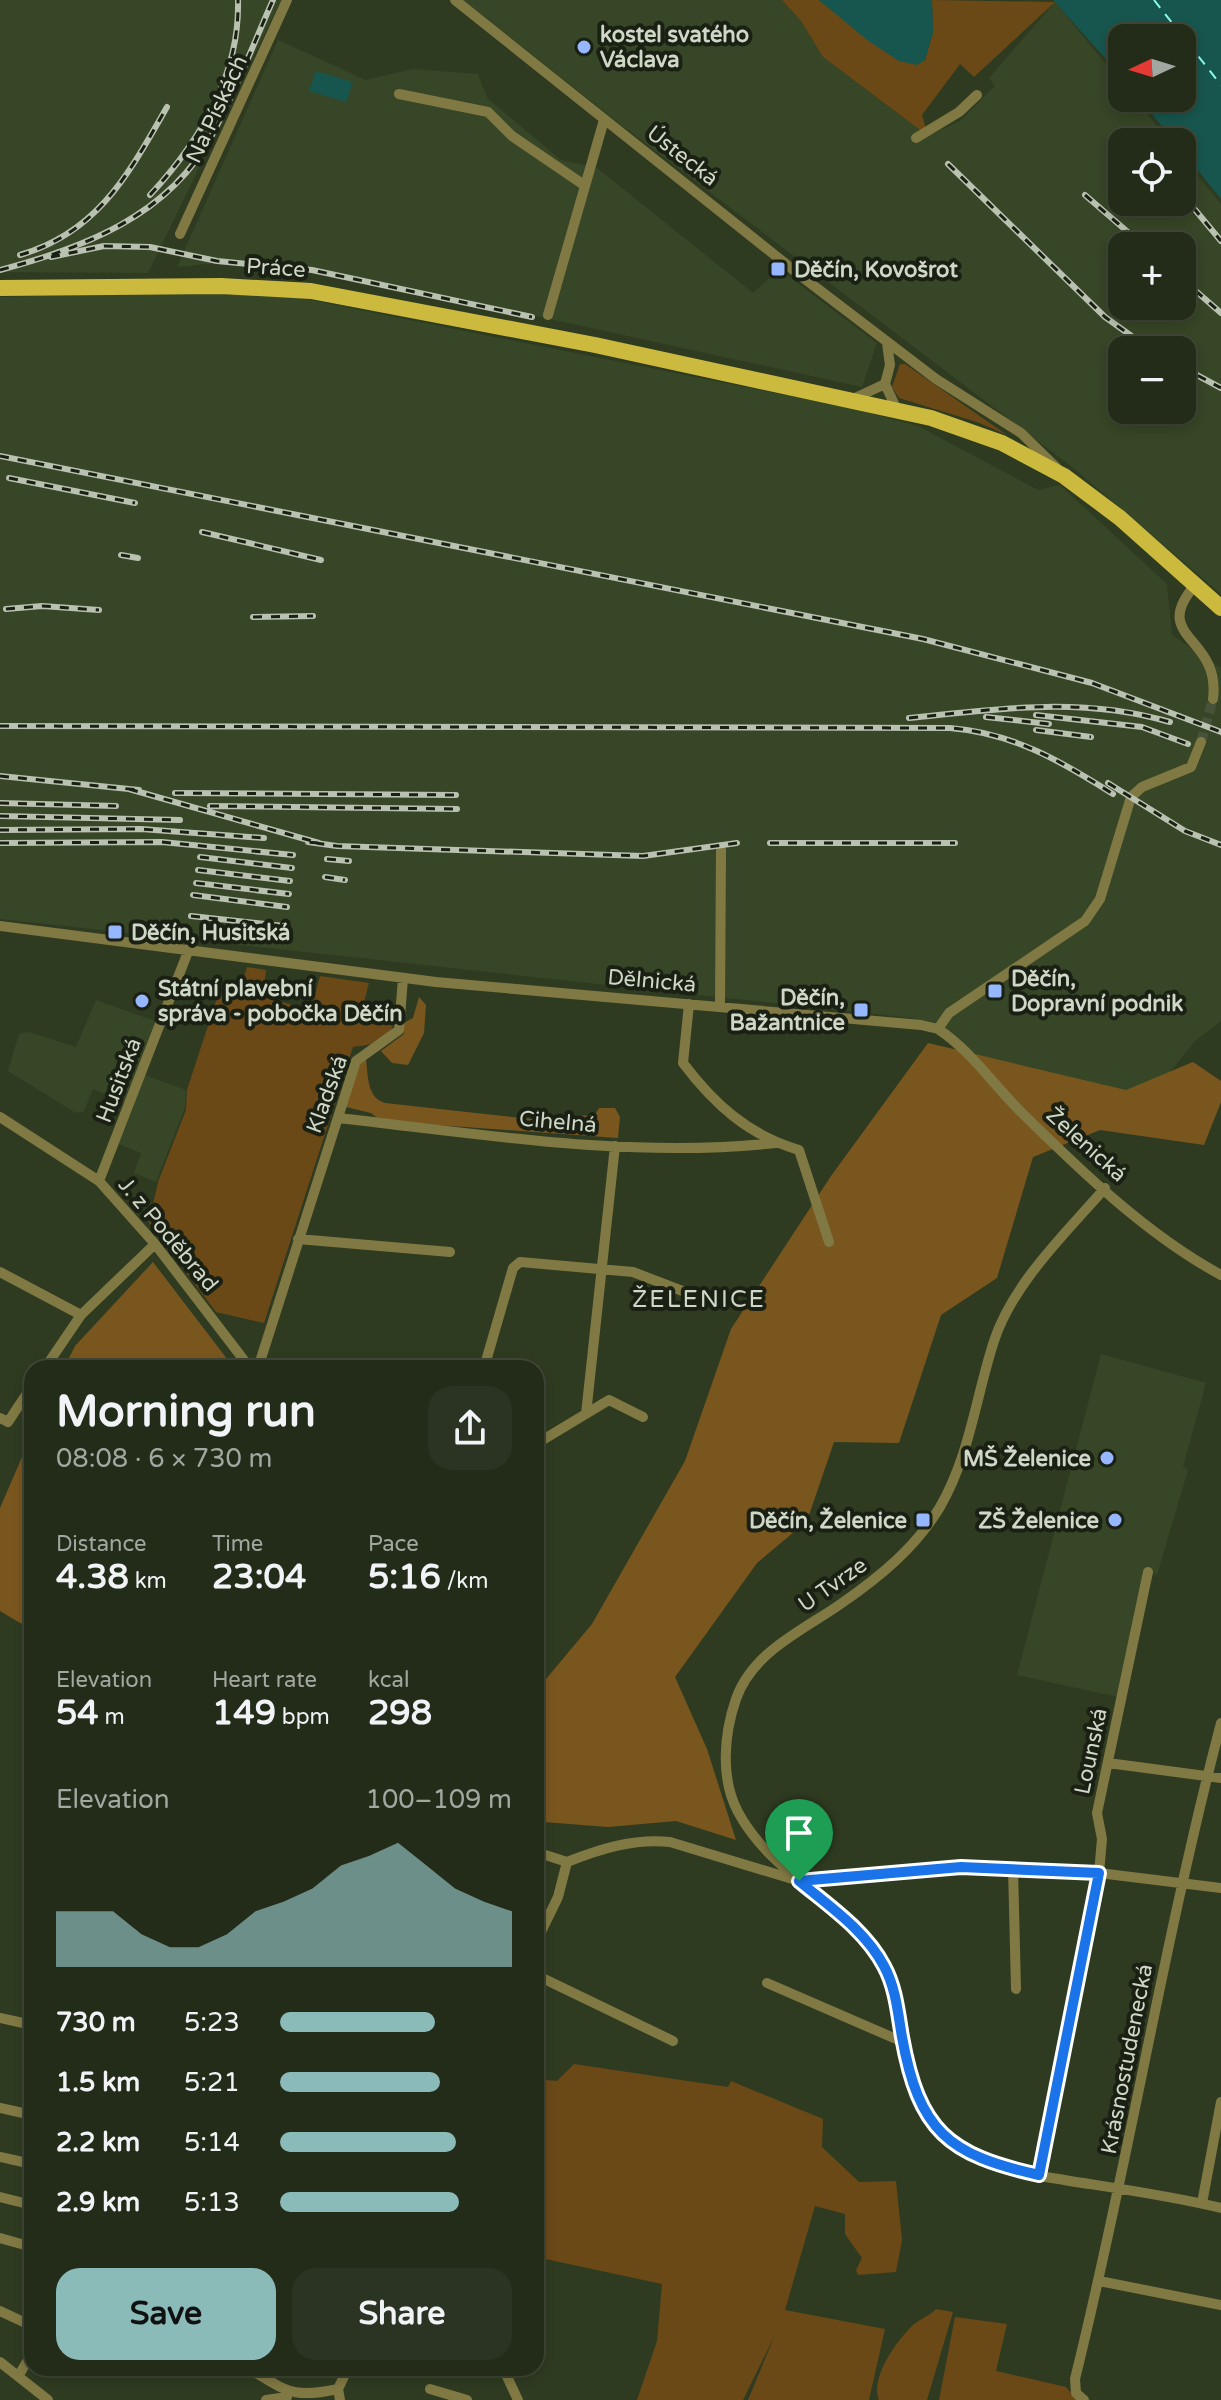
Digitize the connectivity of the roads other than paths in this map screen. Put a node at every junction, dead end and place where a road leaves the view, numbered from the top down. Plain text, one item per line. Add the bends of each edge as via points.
1 (287, 0) edge
2 (455, 0) edge
3 (399, 94) dead end
4 (977, 95) dead end
5 (604, 120) junction
6 (916, 138) dead end
7 (584, 185) junction
8 (180, 234) dead end
9 (0, 288) edge
10 (548, 315) dead end
11 (886, 342) junction
12 (885, 384) junction
13 (848, 399) junction
14 (897, 410) junction
15 (1064, 476) junction
16 (1195, 585) junction
17 (1221, 608) edge
18 (1213, 699) dead end
19 (1201, 742) tunnel mouth
20 (721, 850) dead end
21 (0, 926) edge
22 (189, 949) junction
23 (403, 978) junction
24 (689, 1004) junction
25 (720, 1007) junction
26 (938, 1029) junction
27 (338, 1118) junction
28 (3, 1119) edge
29 (0, 1132) edge
30 (775, 1143) junction
31 (615, 1146) junction
32 (99, 1181) junction
33 (1105, 1188) junction
34 (298, 1239) junction
35 (829, 1242) dead end
36 (155, 1244) junction
37 (450, 1252) dead end
38 (602, 1268) junction
39 (0, 1272) edge
40 (1221, 1275) edge
41 (706, 1300) dead end
42 (81, 1315) junction
43 (50, 1360) edge
44 (244, 1360) edge
45 (260, 1360) edge
46 (486, 1360) edge
47 (24, 1396) edge
48 (586, 1414) junction
49 (643, 1417) dead end
50 (4, 1420) edge
51 (544, 1439) edge
52 (1148, 1572) dead end
53 (1221, 1723) edge
54 (1108, 1763) junction
55 (1207, 1776) junction
56 (1221, 1778) edge
57 (544, 1855) edge
58 (567, 1862) junction
59 (1013, 1868) junction
60 (1099, 1873) junction
61 (799, 1881) junction
62 (1182, 1883) junction
63 (1221, 1888) edge
64 (544, 1926) edge
65 (544, 1979) edge
66 (767, 1983) dead end
67 (1016, 1989) dead end
68 (0, 2018) edge
69 (24, 2023) edge
70 (673, 2041) dead end
71 (903, 2042) junction
72 (1221, 2102) edge
73 (0, 2108) edge
74 (24, 2113) edge
75 (0, 2157) edge
76 (24, 2162) edge
77 (1039, 2175) junction
78 (1120, 2189) junction
79 (0, 2197) edge
80 (24, 2203) edge
81 (1202, 2203) junction
82 (1221, 2208) edge
83 (0, 2238) edge
84 (24, 2245) edge
85 (1099, 2281) junction
86 (1221, 2305) edge
87 (0, 2311) edge
88 (24, 2322) edge
89 (0, 2362) edge
90 (24, 2367) edge
91 (19, 2375) junction
92 (257, 2376) edge
93 (345, 2376) edge
94 (507, 2376) edge
95 (430, 2389) dead end
96 (339, 2395) edge
97 (287, 2397) junction
98 (48, 2400) edge
99 (266, 2400) edge
100 (467, 2400) edge
101 (518, 2400) edge
102 (1084, 2400) edge

1 - 8 street, Na Pískách
2 - 5 street, Ústecká
3 - 7 street via 488,112 512,136
4 - 6 street
5 - 7 street
5 - 11 street, Ústecká
7 - 10 street
9 - 13 main road, Práce via 286,288
11 - 12 street via 890,357
11 - 15 street, Ústecká via 1021,433
12 - 13 street
12 - 14 street
13 - 14 main road, Ústecká
14 - 15 main road, Ústecká via 983,435
15 - 16 main road, Ústecká
16 - 17 main road, Ústecká
16 - 18 street via 1180,607 1180,620 1214,663
19 - 26 street via 1191,767 1142,787 1131,797 1100,899 1085,921 949,1013
20 - 25 street
21 - 22 street, Dělnická
22 - 23 street, Dělnická
22 - 32 street, Husitská
23 - 24 street, Dělnická
23 - 27 street, Kladská via 399,1030 356,1061
24 - 25 street, Dělnická
24 - 30 street via 683,1063 711,1101
25 - 26 street, Dělnická
26 - 33 street, Želenická
27 - 31 street, Cihelná
27 - 34 street, Kladská
28 - 29 street
28 - 32 street, J. z Poděbrad
30 - 31 street, Cihelná via 716,1150
30 - 35 street via 799,1150
31 - 38 street
32 - 36 street, J. z Poděbrad
33 - 40 street, Želenická via 1154,1232
33 - 61 street, U Tvrze via 1017,1296 995,1338 965,1453 927,1527 869,1584 771,1651 738,1694 725,1762 737,1809 759,1844
34 - 37 street
34 - 45 street, Kladská
36 - 42 street
36 - 44 street, J. z Poděbrad
38 - 41 street via 660,1279
38 - 46 street via 520,1262 513,1268
38 - 48 street
39 - 42 street
42 - 43 street
47 - 50 street
48 - 49 street via 609,1400
48 - 51 street
52 - 54 street, Lounská
53 - 55 street, Krásnostudenecká
54 - 55 street
54 - 60 street, Lounská via 1097,1813 1102,1839
55 - 56 street
55 - 62 street, Krásnostudenecká
57 - 58 street
58 - 61 street via 650,1839
58 - 64 street
59 - 60 street
59 - 61 street via 961,1867
59 - 67 street
60 - 62 street
60 - 77 street, Lounská
61 - 71 street, U Tvrze via 857,1930 885,1968
62 - 63 street
62 - 78 street, Krásnostudenecká
65 - 70 street
66 - 71 street
68 - 69 street
71 - 77 street, U Tvrze via 913,2086 947,2137 988,2164
72 - 81 street
73 - 74 street
75 - 76 street
77 - 78 street, U Tvrze
78 - 81 street, U Tvrze
78 - 85 street, Krásnostudenecká
79 - 80 street
81 - 82 street, U Tvrze
83 - 84 street
85 - 86 street
85 - 102 street, Krásnostudenecká via 1075,2379 1076,2393
87 - 88 street
89 - 91 street
90 - 91 street
91 - 98 street
92 - 97 street
93 - 96 street
94 - 101 street
95 - 100 street
96 - 97 street
97 - 99 street

